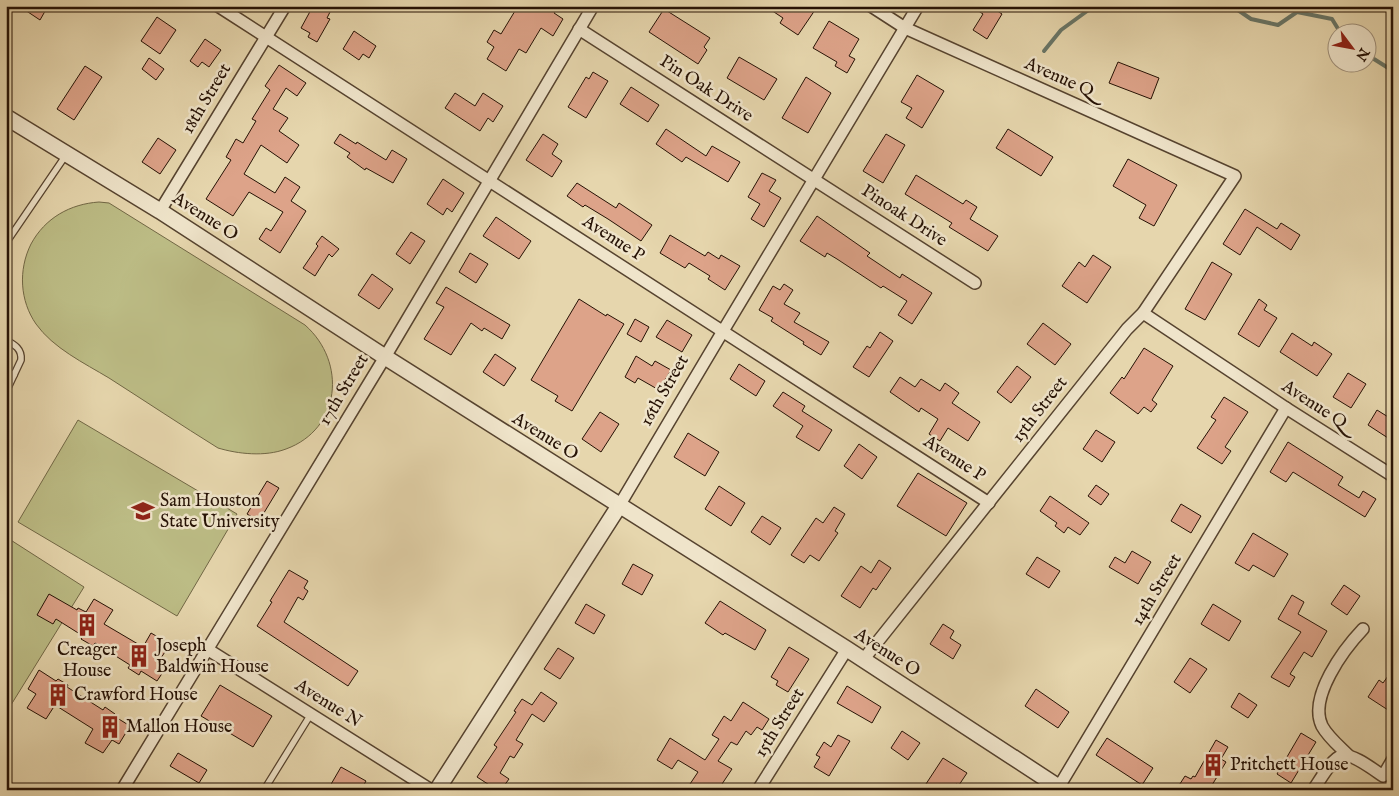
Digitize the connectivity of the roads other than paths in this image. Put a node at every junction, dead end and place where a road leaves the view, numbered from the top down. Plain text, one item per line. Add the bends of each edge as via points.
1 (218, 6) edge
2 (285, 6) edge
3 (593, 6) edge
4 (871, 6) edge
5 (918, 6) edge
6 (905, 28) junction
7 (579, 29) junction
8 (266, 37) junction
9 (6, 117) edge
10 (67, 154) junction
11 (1235, 176) joint
12 (814, 179) junction
13 (490, 181) junction
14 (160, 210) junction
15 (6, 243) edge
16 (975, 283) dead end
17 (1143, 313) junction
18 (723, 331) junction
19 (6, 340) edge
20 (385, 357) junction
21 (6, 370) edge
22 (14, 375) junction
23 (6, 392) edge
24 (1286, 408) junction
25 (1393, 476) edge
26 (989, 503) junction
27 (619, 506) junction
28 (1363, 629) dead end
29 (207, 649) junction
30 (847, 649) junction
31 (863, 660) junction
32 (311, 714) junction
33 (1348, 755) junction
34 (1393, 759) edge
35 (1059, 789) edge
36 (122, 790) edge
37 (264, 790) edge
38 (431, 790) edge
39 (437, 790) edge
40 (758, 790) edge
41 (1313, 790) edge

1 - 8 street, Avenue P
2 - 8 street, 18th Street
3 - 7 street, 17th Street
4 - 6 street, Avenue Q
5 - 6 street, 16th Street
6 - 11 street, Avenue Q
6 - 12 street, 16th Street
7 - 12 street, Pin Oak Drive
7 - 13 street, 17th Street
8 - 13 street, Avenue P
8 - 14 street, 18th Street
9 - 10 street, Avenue O
10 - 14 street, Avenue O
10 - 15 lane
11 - 17 street, 15th Street
12 - 16 street, Pinoak Drive
12 - 18 street, 16th Street
13 - 18 street, Avenue P
13 - 20 street, 17th Street
14 - 20 street, Avenue O
17 - 24 street, Avenue Q
17 - 26 street, 15th Street via 1127,328
18 - 26 street, Avenue P
18 - 27 street, 16th Street
19 - 22 lane via 22,354
20 - 27 street, Avenue O
20 - 29 street, 17th Street
21 - 22 lane
22 - 23 lane
24 - 25 street, Avenue Q
24 - 35 street, 14th Street
26 - 31 street, 15th Street
27 - 30 street, Avenue O
27 - 39 street, 16th Street
28 - 33 street via 1351,642 1322,690 1319,709 1321,724
29 - 32 street, Avenue N
29 - 36 street, 17th Street
30 - 31 street, Avenue O
30 - 40 street, 15th Street
31 - 35 street, Avenue O
32 - 37 lane
32 - 38 street, Avenue N
33 - 34 street via 1383,776
33 - 41 street via 1335,759

